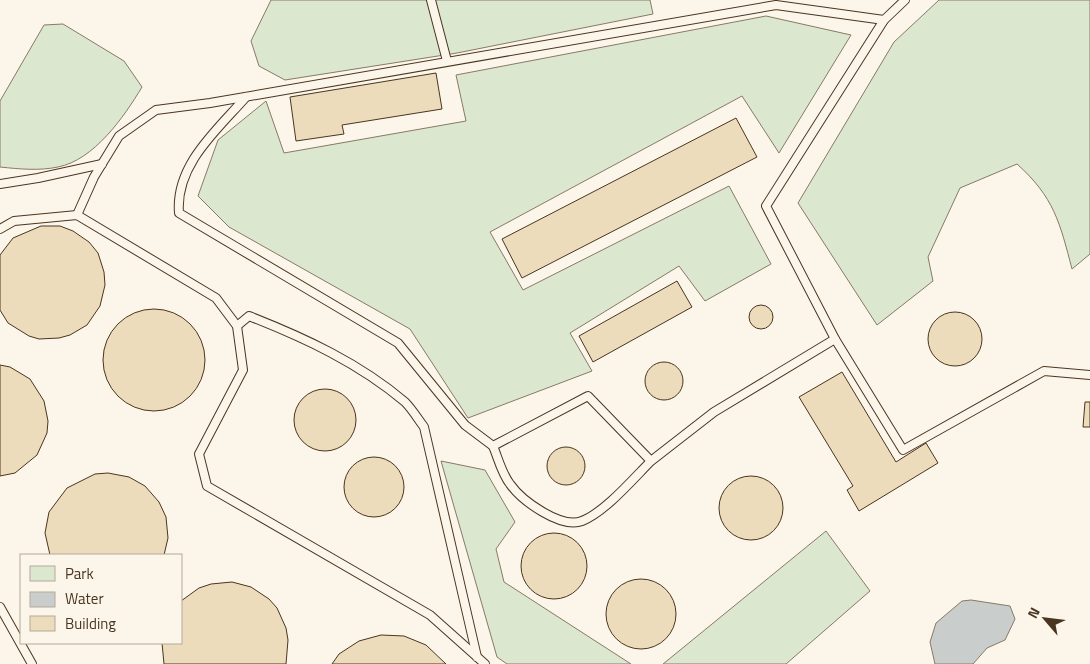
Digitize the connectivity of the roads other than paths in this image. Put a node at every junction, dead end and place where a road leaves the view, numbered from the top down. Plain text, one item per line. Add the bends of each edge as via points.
1 (431, 0) edge
2 (906, 0) edge
3 (884, 20) junction
4 (447, 61) junction
5 (246, 97) junction
6 (102, 164) junction
7 (0, 184) edge
8 (77, 215) junction
9 (0, 229) edge
10 (237, 326) junction
11 (835, 338) junction
12 (1090, 375) edge
13 (494, 446) junction
14 (651, 461) junction
15 (0, 608) edge
16 (20, 643) edge
17 (21, 644) edge
18 (477, 657) junction
19 (32, 664) edge
20 (485, 664) edge

1 - 4 lane
2 - 3 lane
3 - 4 lane via 776,5
3 - 11 lane via 766,206
4 - 5 lane
5 - 6 lane via 156,110 119,136
5 - 13 lane via 195,154 180,187 179,212 398,344 465,425
6 - 7 lane
6 - 8 lane
8 - 9 lane via 14,220
8 - 10 lane via 216,298
10 - 18 lane via 249,316 299,335 346,360 406,403 424,426
10 - 18 lane via 243,370 199,454 207,486 430,615
11 - 12 lane via 904,450 1044,371
11 - 14 lane via 714,412
13 - 14 lane via 588,396
13 - 14 lane via 509,484 550,516 573,523 584,520 616,497
15 - 16 lane
17 - 19 lane
18 - 20 lane

